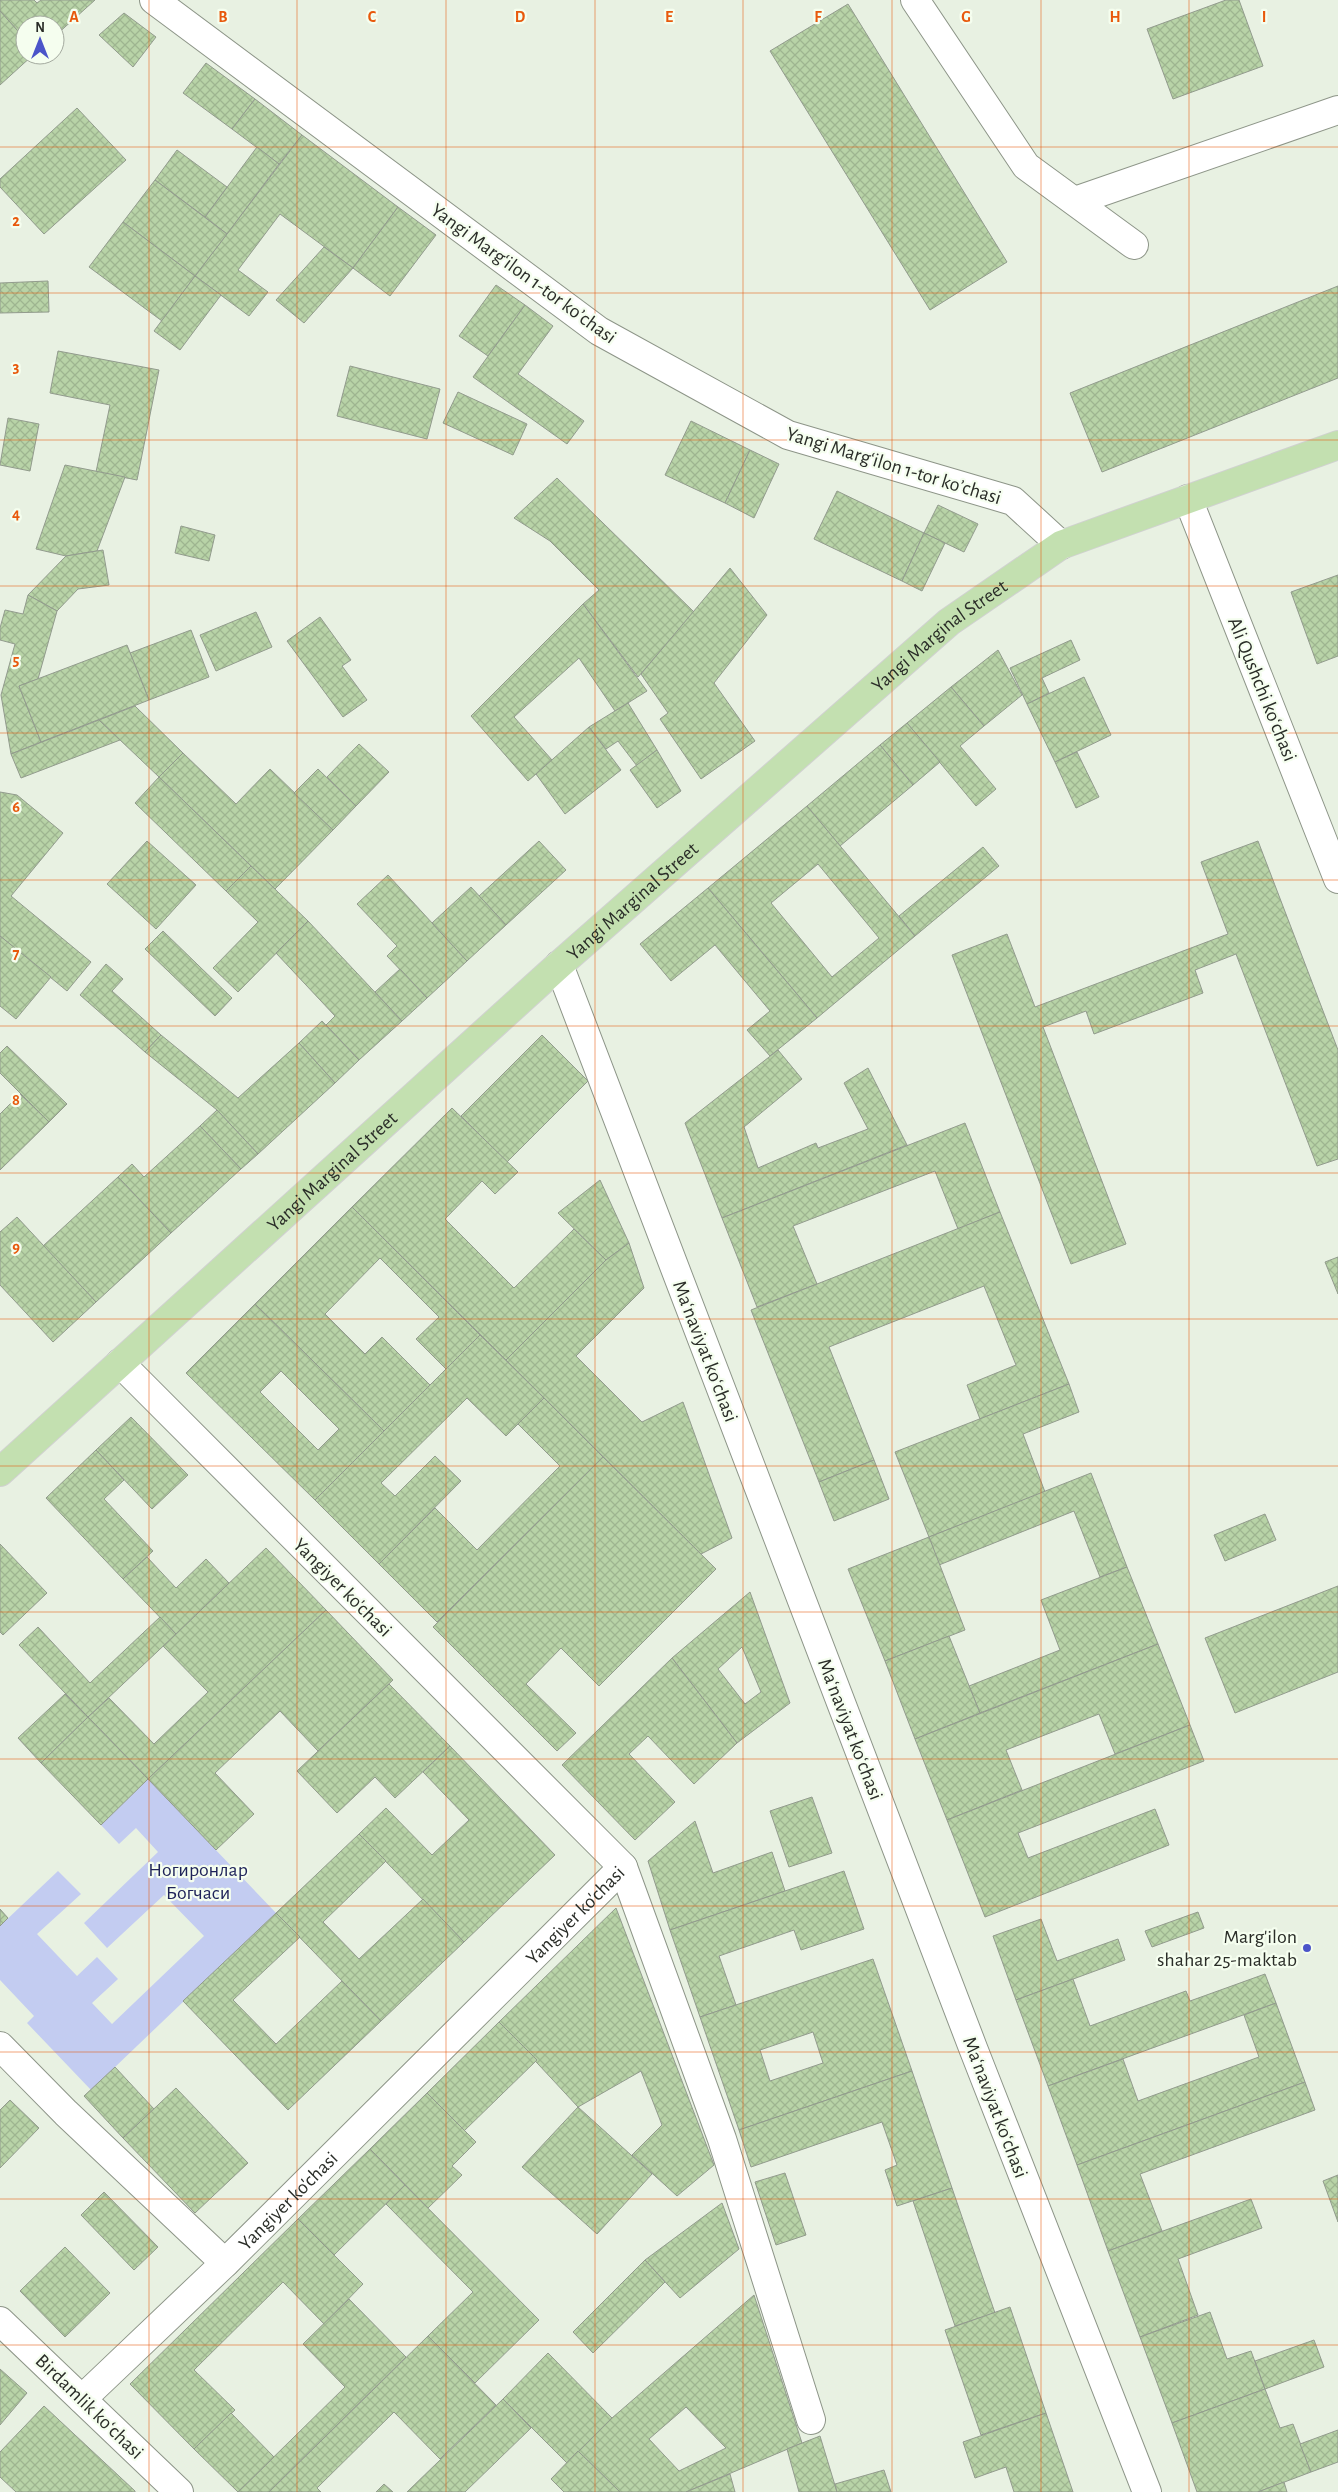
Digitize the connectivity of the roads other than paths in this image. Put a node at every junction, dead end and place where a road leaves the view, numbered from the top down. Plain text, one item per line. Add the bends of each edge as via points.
1 (154, 0) edge
2 (914, 0) edge
3 (1338, 110) edge
4 (1075, 201) junction
5 (1134, 245) dead end
6 (1338, 445) edge
7 (1188, 499) junction
8 (1061, 545) junction
9 (1338, 879) edge
10 (559, 965) junction
11 (120, 1363) junction
12 (0, 1472) edge
13 (623, 1867) junction
14 (0, 2046) edge
15 (225, 2263) junction
16 (0, 2321) edge
17 (82, 2399) junction
18 (811, 2420) dead end
19 (179, 2492) edge
20 (1147, 2492) edge

1 - 8 street, Yangi Margʻilon 1-tor koʼchasi via 599,331 788,435 1013,501
2 - 4 street via 1026,166
3 - 4 street
4 - 5 street
6 - 7 main road, Yangi Marginal Street
7 - 8 main road, Yangi Marginal Street
7 - 9 street, Ali Qushchi koʻchasi
8 - 10 main road, Yangi Marginal Street via 949,622
10 - 11 main road, Yangi Marginal Street
10 - 20 street, Maʻnaviyat koʻchasi via 973,2048
11 - 12 main road, Yangi Marginal Street
11 - 13 street, Yangiyer ko'chasi
13 - 15 street, Yangiyer ko'chasi
13 - 18 street via 722,2139
14 - 15 street
15 - 17 street, Yangiyer ko'chasi
16 - 17 street, Birdamlik koʻchasi
17 - 19 street, Birdamlik koʻchasi

